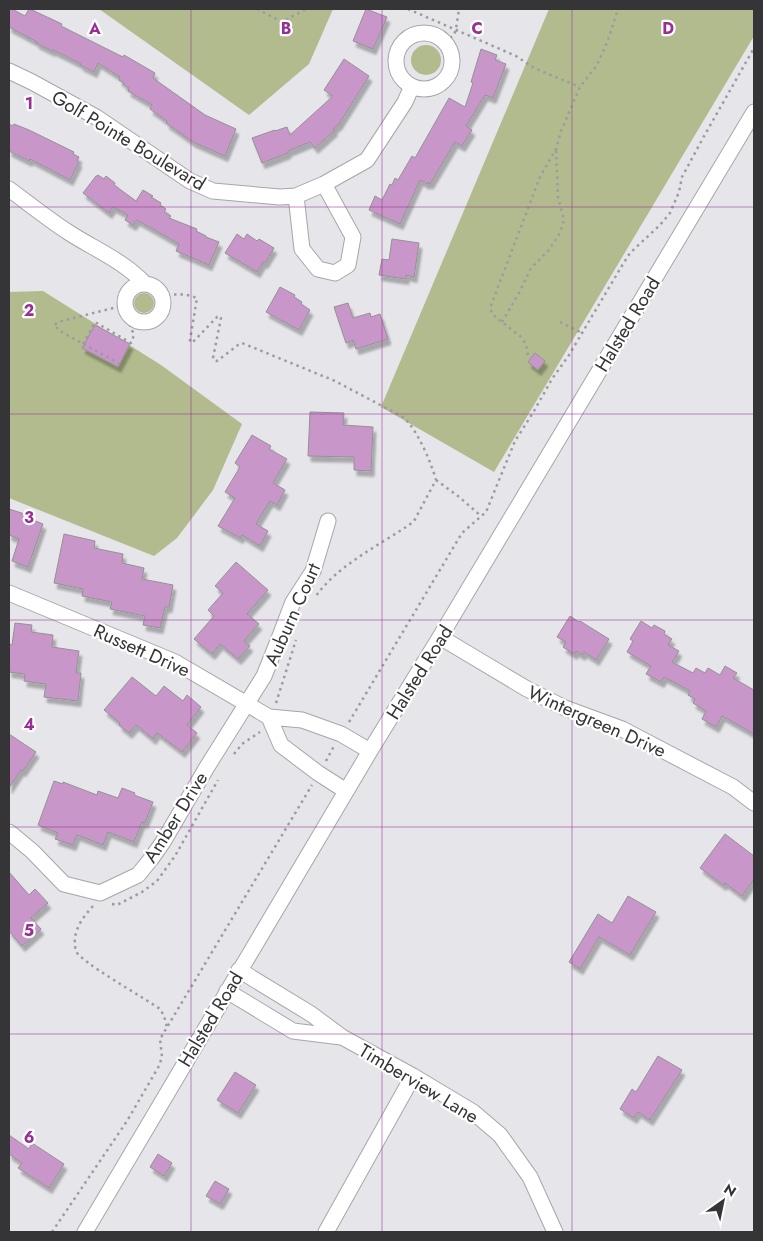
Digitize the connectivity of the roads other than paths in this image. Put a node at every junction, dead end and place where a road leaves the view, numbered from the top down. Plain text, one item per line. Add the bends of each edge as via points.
1 (9, 71) edge
2 (412, 86) junction
3 (754, 112) edge
4 (324, 184) junction
5 (9, 189) edge
6 (296, 196) junction
7 (145, 284) junction
8 (328, 521) dead end
9 (9, 593) edge
10 (440, 637) junction
11 (246, 703) junction
12 (270, 717) junction
13 (370, 751) junction
14 (346, 791) junction
15 (754, 803) edge
16 (9, 832) edge
17 (239, 970) junction
18 (227, 991) junction
19 (342, 1037) junction
20 (413, 1076) junction
21 (85, 1232) edge
22 (326, 1232) edge
23 (555, 1232) edge

1 - 6 street, Golf Pointe Boulevard via 96,117 205,188 280,198
2 - 2 street via 437,86 449,74 452,66 450,49 438,37 421,33 412,36 400,48 397,65 400,74
2 - 4 street, Golf Pointe Boulevard via 367,160
3 - 10 street, Halsted Road
4 - 6 street, Golf Pointe Boulevard
4 - 6 street via 353,237 348,265 335,273 318,269 302,249
5 - 7 street via 68,232 116,260
7 - 7 street via 139,284 126,296 128,311 139,322 156,318 162,308 161,296 154,287
8 - 11 street, Auburn Court via 313,571 293,602 264,676
9 - 11 street, Russett Drive via 175,662
10 - 13 street, Halsted Road
10 - 15 street, Wintergreen Drive via 526,689 565,708 622,728 733,787
11 - 12 street, Russett Drive
11 - 16 street, Amber Drive via 163,842 138,875 100,893 64,884
12 - 13 street, Russett Drive via 302,720 341,734
12 - 14 street via 281,745
13 - 14 street, Halsted Road
14 - 17 street, Halsted Road
17 - 18 street, Halsted Road
17 - 19 street, Timberview Lane
18 - 19 street, Timberview Lane via 293,1031
18 - 21 street, Halsted Road
19 - 20 street, Timberview Lane
20 - 22 street
20 - 23 street, Timberview Lane via 472,1112 500,1135 530,1177

